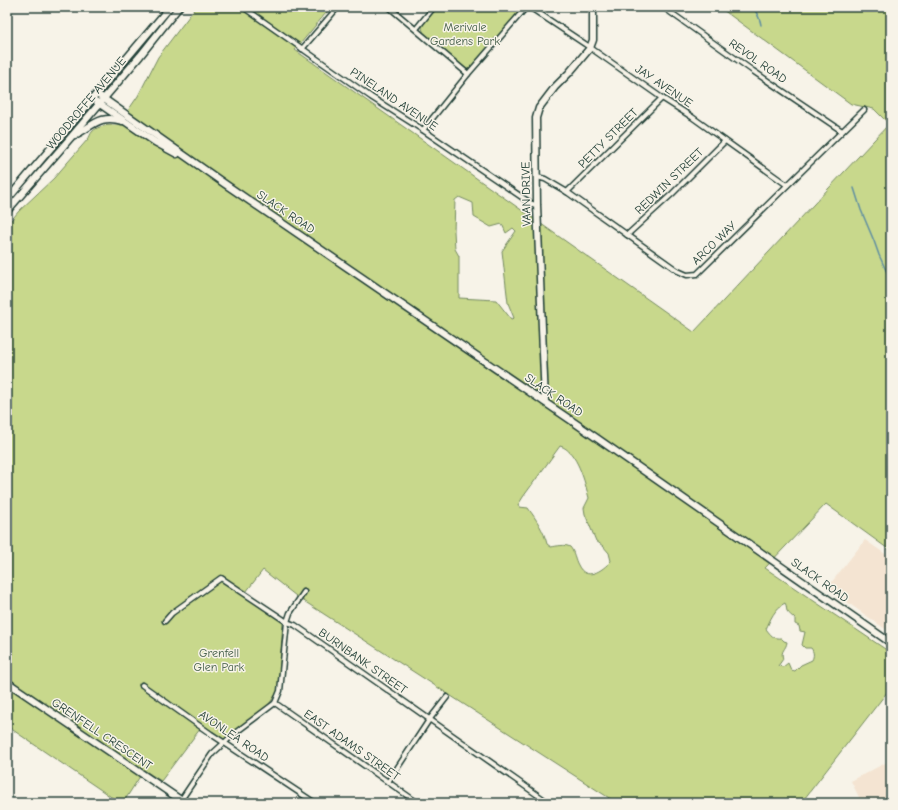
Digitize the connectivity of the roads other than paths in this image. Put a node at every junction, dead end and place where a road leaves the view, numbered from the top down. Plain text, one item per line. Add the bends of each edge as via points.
1 (170, 7) edge
2 (179, 7) edge
3 (243, 7) edge
4 (338, 7) edge
5 (389, 7) edge
6 (434, 7) edge
7 (526, 7) edge
8 (593, 7) edge
9 (663, 7) edge
10 (416, 29) junction
11 (590, 48) junction
12 (302, 49) junction
13 (468, 74) junction
14 (95, 96) junction
15 (662, 98) junction
16 (102, 101) junction
17 (864, 110) dead end
18 (127, 123) junction
19 (423, 130) junction
20 (842, 131) junction
21 (72, 136) junction
22 (725, 141) junction
23 (203, 168) junction
24 (537, 177) junction
25 (788, 185) junction
26 (567, 192) junction
27 (7, 200) edge
28 (537, 204) junction
29 (7, 210) edge
30 (627, 235) junction
31 (545, 402) junction
32 (304, 592) dead end
33 (165, 621) dead end
34 (287, 622) junction
35 (891, 643) edge
36 (7, 682) edge
37 (142, 685) dead end
38 (447, 697) dead end
39 (275, 704) junction
40 (429, 720) junction
41 (224, 742) junction
42 (388, 782) junction
43 (183, 802) edge
44 (315, 803) edge
45 (418, 803) edge
46 (549, 803) edge

1 - 14 street, WOODROFFE AVENUE
2 - 16 street, WOODROFFE AVENUE
3 - 12 street, PINELAND AVENUE
4 - 12 street
5 - 10 street
6 - 10 street
7 - 11 street, JAY AVENUE
7 - 13 street
8 - 11 street via 593,40
9 - 20 street, REVOL ROAD
10 - 13 street
11 - 15 street, JAY AVENUE
11 - 24 street, VAAN DRIVE via 539,108 536,118
12 - 19 street, PINELAND AVENUE
13 - 19 street
14 - 16 street, SLACK ROAD
14 - 27 street, WOODROFFE AVENUE
15 - 22 street, JAY AVENUE
15 - 26 street, PETTY STREET
16 - 18 street, SLACK ROAD
16 - 21 street, WOODROFFE AVENUE
16 - 23 street, SLACK ROAD
17 - 20 street, ARCO WAY
18 - 21 street via 117,119 101,120
18 - 23 street, SLACK ROAD via 155,142
19 - 28 street, PINELAND AVENUE via 532,204
20 - 25 street, ARCO WAY
21 - 29 street, WOODROFFE AVENUE
22 - 25 street, JAY AVENUE
22 - 30 street, REDWIN STREET
23 - 31 street, SLACK ROAD
24 - 26 street, ARCO WAY
24 - 28 street, VAAN DRIVE
25 - 30 street, ARCO WAY via 697,274 687,275 678,271
26 - 30 street, ARCO WAY
28 - 31 street, VAAN DRIVE
31 - 35 street, SLACK ROAD
32 - 34 street
33 - 34 street, BURNBANK STREET via 172,613 221,578
34 - 39 street via 280,691
34 - 40 street, BURNBANK STREET via 295,625
36 - 43 street, GRENFELL CRESCENT
37 - 41 street, AVONLEA ROAD
38 - 40 street
39 - 41 street
39 - 42 street, EAST ADAMS STREET
40 - 42 street
40 - 46 street, BURNBANK STREET
41 - 43 street via 212,754
41 - 44 street, AVONLEA ROAD
42 - 45 street, EAST ADAMS STREET

